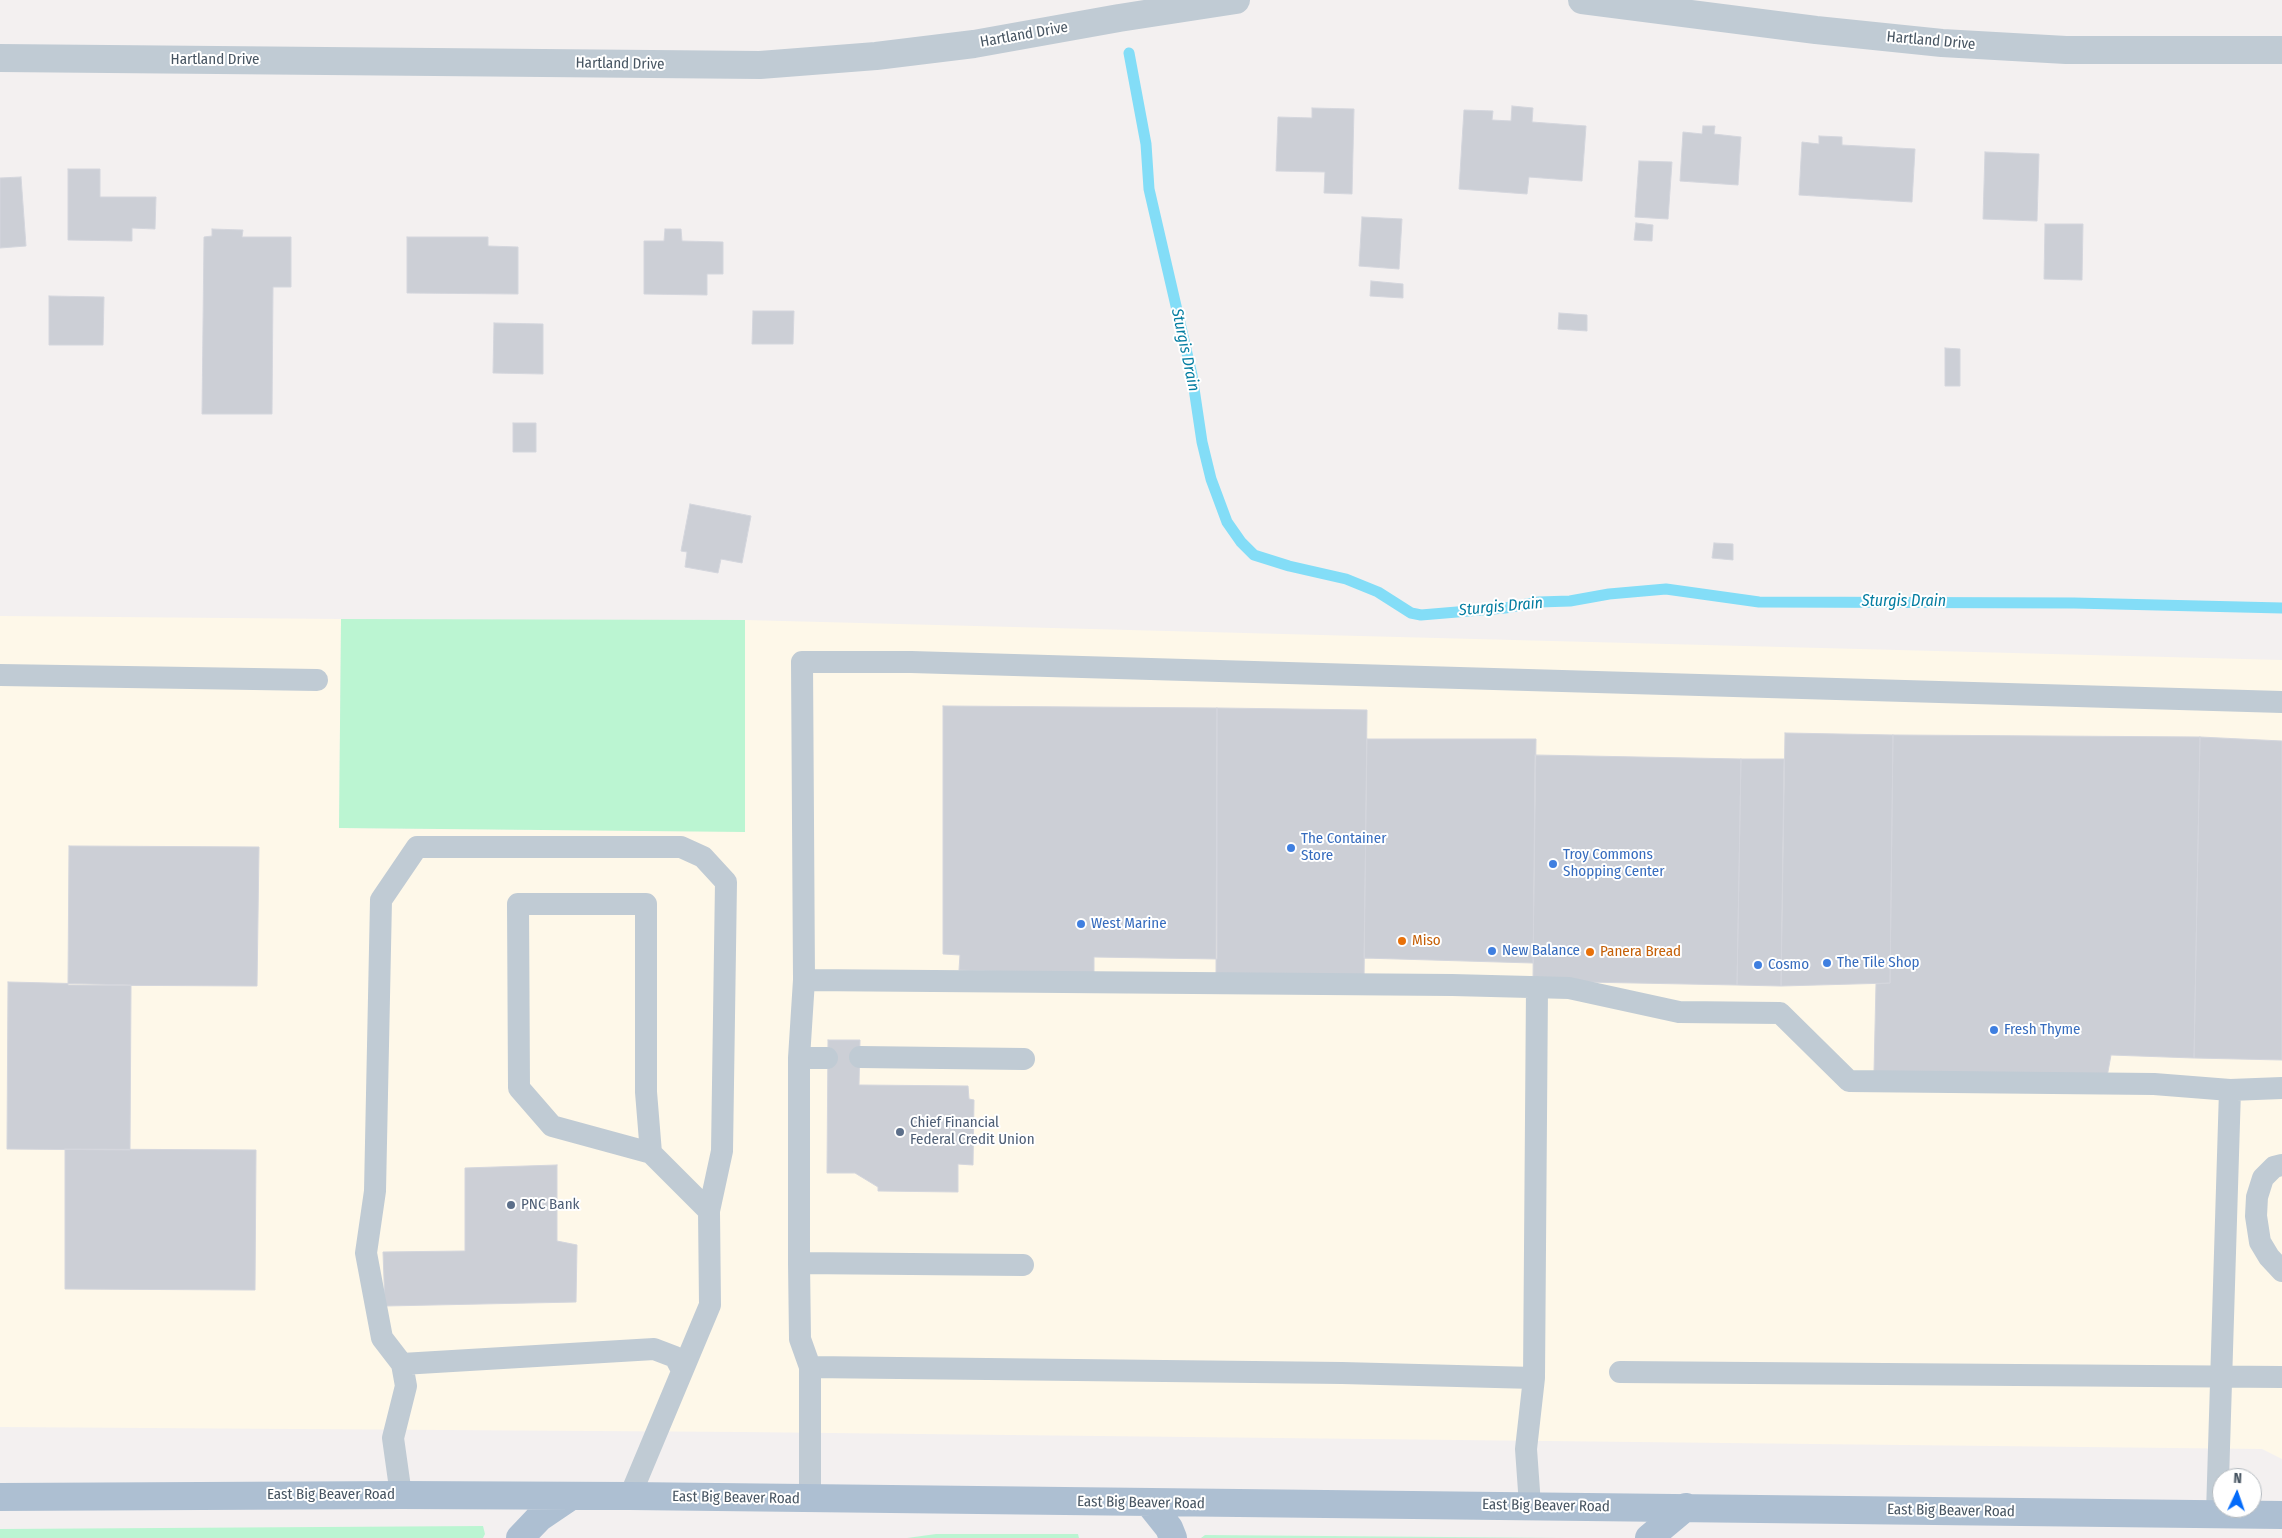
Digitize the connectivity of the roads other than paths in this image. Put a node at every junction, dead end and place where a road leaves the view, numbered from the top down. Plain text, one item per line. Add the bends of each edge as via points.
1 (1236, 0) edge
2 (1582, 0) edge
3 (2282, 50) edge
4 (0, 58) edge
5 (0, 674) edge
6 (317, 680) dead end
7 (2282, 702) edge
8 (804, 980) junction
9 (1537, 987) junction
10 (860, 1057) dead end
11 (800, 1058) junction
12 (827, 1058) dead end
13 (1024, 1059) dead end
14 (2282, 1088) edge
15 (2230, 1090) junction
16 (651, 1153) junction
17 (2282, 1165) edge
18 (709, 1211) junction
19 (799, 1263) junction
20 (1023, 1265) dead end
21 (2282, 1271) edge
22 (402, 1364) junction
23 (810, 1367) junction
24 (682, 1370) junction
25 (1620, 1372) dead end
26 (2222, 1376) junction
27 (2282, 1377) edge
28 (1534, 1378) junction
29 (2219, 1468) edge
30 (401, 1495) junction
31 (630, 1496) junction
32 (0, 1497) edge
33 (570, 1497) junction
34 (810, 1498) junction
35 (1149, 1503) junction
36 (1530, 1506) junction
37 (1686, 1507) junction
38 (2212, 1513) edge
39 (2262, 1514) edge
40 (2282, 1515) edge
41 (520, 1538) edge
42 (1173, 1538) edge
43 (1649, 1538) edge

1 - 4 street, Hartland Drive via 974,44 760,65
2 - 3 street, Hartland Drive via 1942,43 2066,50
5 - 6 lane
7 - 8 lane via 921,662 802,662
8 - 9 lane
8 - 11 lane
9 - 15 lane via 1569,988 1679,1012 1780,1013 1849,1080 2154,1084
9 - 28 lane
10 - 13 lane
11 - 12 lane
11 - 19 lane
14 - 15 lane
15 - 26 lane
16 - 16 lane via 646,1092 646,904 518,904 519,1088 552,1126
16 - 18 lane
17 - 21 lane via 2274,1166 2263,1178 2256,1197 2260,1242
18 - 22 lane via 722,1151 726,882 703,857 681,847 418,847 382,900 375,1191 366,1253 382,1338
18 - 24 lane via 710,1305
19 - 20 lane
19 - 23 lane via 800,1339
22 - 24 lane via 654,1349 675,1357
22 - 30 lane via 406,1386 394,1438
23 - 28 lane via 1342,1372
23 - 34 lane
24 - 31 lane
25 - 26 lane
26 - 27 lane
26 - 29 lane
28 - 36 lane via 1526,1449
30 - 32 main road, East Big Beaver Road
30 - 33 main road, East Big Beaver Road
31 - 33 main road, East Big Beaver Road
31 - 34 main road, East Big Beaver Road
33 - 41 main road via 539,1518
34 - 35 main road, East Big Beaver Road
35 - 36 main road, East Big Beaver Road
35 - 42 main road
36 - 37 main road, East Big Beaver Road
37 - 38 main road, East Big Beaver Road
37 - 43 main road
39 - 40 main road, East Big Beaver Road

